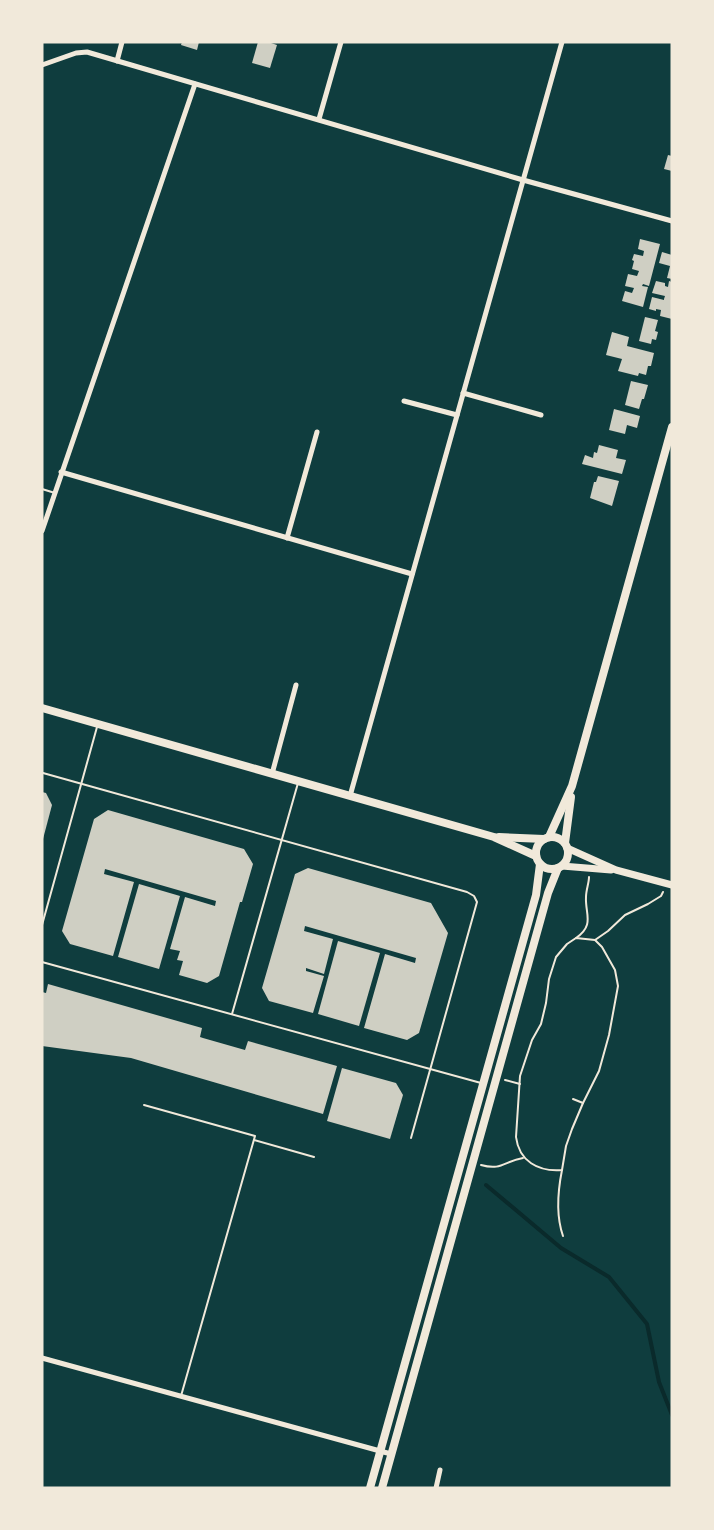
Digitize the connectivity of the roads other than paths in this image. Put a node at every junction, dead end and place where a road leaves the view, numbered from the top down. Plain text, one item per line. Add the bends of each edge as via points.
1 (123, 42) edge
2 (341, 42) edge
3 (562, 42) edge
4 (117, 61) junction
5 (42, 65) edge
6 (195, 84) junction
7 (319, 119) junction
8 (523, 180) junction
9 (672, 221) edge
10 (463, 393) junction
11 (404, 401) dead end
12 (457, 415) junction
13 (541, 415) dead end
14 (672, 427) edge
15 (317, 432) dead end
16 (61, 472) junction
17 (42, 489) edge
18 (55, 494) junction
19 (42, 531) edge
20 (286, 538) junction
21 (412, 574) junction
22 (296, 685) dead end
23 (42, 708) edge
24 (98, 724) junction
25 (43, 773) edge
26 (272, 774) junction
27 (298, 782) junction
28 (82, 784) junction
29 (572, 786) junction
30 (350, 796) junction
31 (494, 837) junction
32 (547, 838) junction
33 (281, 840) junction
34 (566, 846) junction
35 (536, 856) junction
36 (540, 864) junction
37 (560, 867) junction
38 (616, 870) junction
39 (670, 885) edge
40 (42, 925) edge
41 (42, 962) edge
42 (232, 1014) junction
43 (430, 1069) junction
44 (484, 1083) junction
45 (144, 1105) dead end
46 (411, 1138) dead end
47 (254, 1140) junction
48 (314, 1157) dead end
49 (42, 1358) edge
50 (181, 1396) junction
51 (380, 1451) junction
52 (391, 1454) junction
53 (440, 1470) dead end
54 (370, 1488) edge
55 (382, 1488) edge
56 (435, 1488) edge

1 - 4 street
2 - 7 street
3 - 8 street
4 - 5 street via 87,52
4 - 6 street
6 - 7 street
6 - 16 street
7 - 8 street
8 - 9 street
8 - 10 street
10 - 12 street
10 - 13 street
11 - 12 street
12 - 21 street
14 - 29 main road
15 - 20 street
16 - 18 street
16 - 20 street
17 - 18 lane
18 - 19 street
20 - 21 street
21 - 30 street
22 - 26 street
23 - 24 main road
24 - 26 main road
24 - 28 lane
25 - 28 lane
26 - 27 main road
27 - 30 main road
27 - 33 lane
28 - 33 lane
28 - 40 lane
29 - 32 main road
29 - 34 main road
30 - 31 main road
31 - 32 main road
31 - 35 main road
32 - 34 main road via 558,838
32 - 35 main road via 538,846
33 - 42 lane
33 - 43 lane via 474,896 477,902
34 - 37 main road via 568,858
34 - 38 street
35 - 36 main road
36 - 37 main road via 548,869
36 - 44 main road via 536,895
37 - 38 street
37 - 52 main road via 550,888
38 - 39 street
41 - 42 lane
42 - 43 lane
43 - 44 lane
43 - 46 lane
44 - 51 main road
45 - 47 lane via 255,1136
47 - 48 lane
47 - 50 lane
49 - 50 street
50 - 51 street
51 - 52 street
51 - 54 main road
52 - 55 main road
53 - 56 street

